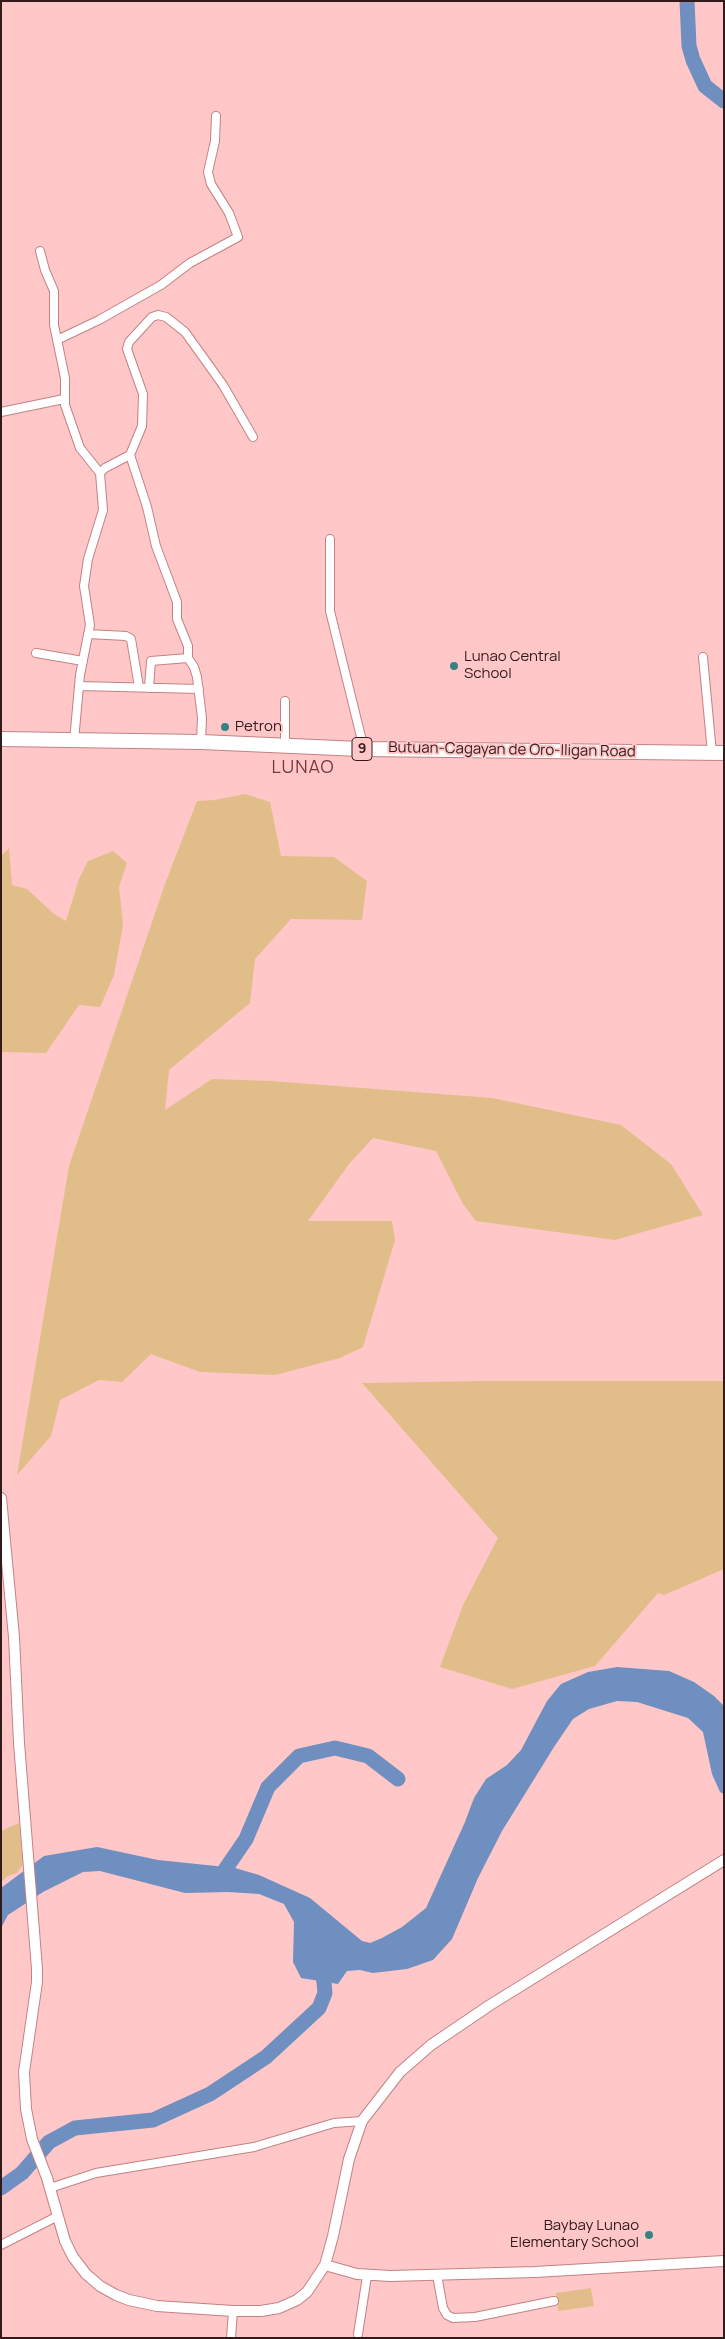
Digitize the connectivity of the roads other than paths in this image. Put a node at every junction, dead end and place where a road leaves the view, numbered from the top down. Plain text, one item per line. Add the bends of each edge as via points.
1 (216, 116) dead end
2 (40, 251) dead end
3 (57, 340) junction
4 (64, 399) junction
5 (1, 412) edge
6 (253, 436) dead end
7 (130, 455) junction
8 (100, 473) junction
9 (330, 539) dead end
10 (88, 634) junction
11 (36, 653) dead end
12 (703, 657) dead end
13 (188, 658) junction
14 (83, 661) junction
15 (79, 686) junction
16 (139, 688) junction
17 (149, 688) junction
18 (199, 689) junction
19 (285, 701) dead end
20 (1, 739) edge
21 (74, 741) junction
22 (201, 742) junction
23 (285, 747) junction
24 (364, 748) junction
25 (718, 753) edge
26 (1, 1498) edge
27 (724, 1860) edge
28 (362, 2121) junction
29 (49, 2183) junction
30 (58, 2216) junction
31 (1, 2245) edge
32 (724, 2261) edge
33 (324, 2265) junction
34 (437, 2275) junction
35 (367, 2276) junction
36 (554, 2301) dead end
37 (233, 2311) junction
38 (358, 2334) dead end
39 (231, 2338) edge

1 - 3 street via 208,172 238,237 190,263 161,285
2 - 3 street via 54,291
3 - 4 street via 65,378
4 - 5 street
4 - 8 street via 78,444
6 - 7 street via 195,343 174,322 158,315 152,317 129,342 127,349 141,384 144,405 142,426
7 - 8 street
7 - 13 street via 156,546 177,602 177,619 187,642
8 - 10 street via 103,510 88,558 84,586 90,617
9 - 24 street via 330,611
10 - 14 street
10 - 16 street via 131,639
11 - 14 street
12 - 25 street
13 - 17 street via 150,661
13 - 18 street via 194,667
14 - 15 street
15 - 16 street
15 - 21 street
16 - 17 street
17 - 18 street
18 - 22 street
19 - 23 street
20 - 21 highway, Butuan-Cagayan de Oro-Iligan Road / 9
21 - 22 highway, Butuan-Cagayan de Oro-Iligan Road / 9
22 - 23 highway, Butuan-Cagayan de Oro-Iligan Road / 9
23 - 24 highway, Butuan-Cagayan de Oro-Iligan Road / 9
24 - 25 highway, Butuan-Cagayan de Oro-Iligan Road / 9
26 - 29 street via 14,1637 37,1982 24,2072 26,2109 32,2139
27 - 28 street via 431,2045 400,2072
28 - 29 street via 334,2123 254,2146
28 - 33 street via 349,2159
29 - 30 street
30 - 31 street
30 - 37 street via 65,2241 79,2266 92,2280 116,2295 157,2306
32 - 34 street
33 - 35 street
33 - 37 street via 308,2292 297,2300 279,2308
34 - 35 street
34 - 36 street via 443,2308 446,2315 453,2318
35 - 38 street
37 - 39 street

